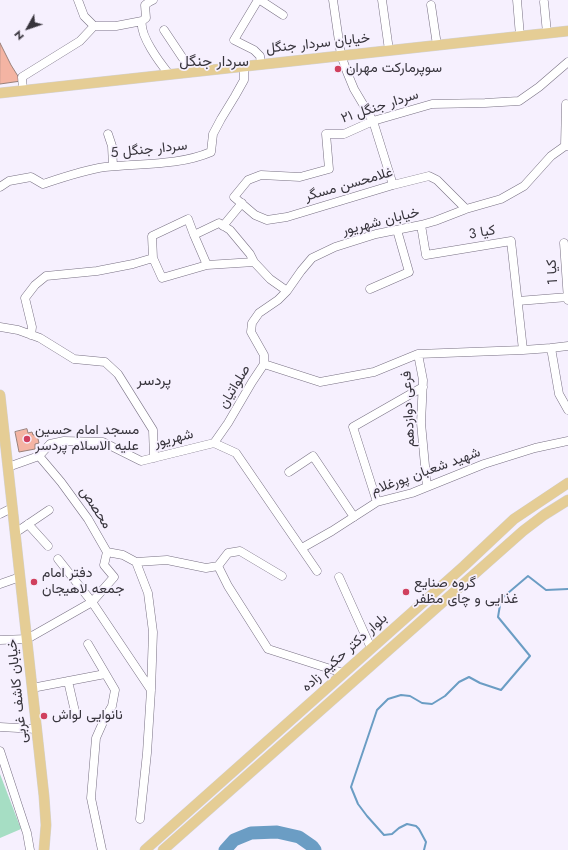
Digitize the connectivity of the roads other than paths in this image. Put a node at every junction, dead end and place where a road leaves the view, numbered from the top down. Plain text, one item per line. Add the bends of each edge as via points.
1 (78, 0) edge
2 (153, 0) edge
3 (259, 0) edge
4 (333, 0) edge
5 (382, 0) edge
6 (517, 0) edge
7 (544, 2) dead end
8 (431, 5) dead end
9 (283, 15) dead end
10 (142, 21) junction
11 (94, 26) junction
12 (164, 30) dead end
13 (568, 31) edge
14 (547, 33) junction
15 (520, 36) junction
16 (437, 45) junction
17 (389, 50) junction
18 (342, 56) junction
19 (568, 62) edge
20 (261, 64) junction
21 (244, 66) junction
22 (192, 72) junction
23 (169, 74) junction
24 (23, 90) junction
25 (0, 93) edge
26 (566, 104) dead end
27 (372, 121) junction
28 (108, 134) dead end
29 (567, 146) edge
30 (113, 166) junction
31 (393, 185) junction
32 (0, 187) edge
33 (234, 197) joint
34 (242, 203) junction
35 (466, 209) junction
36 (421, 225) junction
37 (223, 226) junction
38 (397, 230) junction
39 (194, 235) junction
40 (564, 243) dead end
41 (153, 258) junction
42 (254, 262) junction
43 (207, 265) junction
44 (370, 289) dead end
45 (287, 291) junction
46 (568, 297) edge
47 (568, 300) edge
48 (518, 301) junction
49 (0, 326) edge
50 (31, 335) junction
51 (568, 346) edge
52 (551, 348) junction
53 (523, 350) junction
54 (418, 354) junction
55 (264, 364) junction
56 (423, 387) junction
57 (0, 394) edge
58 (568, 410) edge
59 (2, 426) edge
60 (568, 441) edge
61 (214, 442) junction
62 (39, 456) junction
63 (154, 458) junction
64 (8, 467) junction
65 (289, 472) dead end
66 (568, 484) edge
67 (427, 487) junction
68 (568, 500) edge
69 (377, 502) junction
70 (12, 508) junction
71 (49, 510) dead end
72 (0, 514) edge
73 (354, 517) junction
74 (28, 524) junction
75 (15, 533) junction
76 (48, 546) dead end
77 (302, 548) junction
78 (107, 552) junction
79 (58, 560) dead end
80 (136, 562) junction
81 (218, 566) junction
82 (317, 571) dead end
83 (458, 571) junction
84 (282, 576) dead end
85 (20, 577) junction
86 (339, 577) dead end
87 (466, 581) junction
88 (0, 584) edge
89 (92, 602) junction
90 (27, 638) junction
91 (0, 640) edge
92 (88, 644) dead end
93 (371, 648) junction
94 (380, 658) junction
95 (343, 673) junction
96 (105, 674) junction
97 (68, 681) junction
98 (32, 688) junction
99 (151, 690) junction
100 (76, 716) dead end
101 (0, 727) edge
102 (36, 729) junction
103 (0, 751) edge
104 (45, 818) junction
105 (140, 819) dead end
106 (30, 850) edge
107 (38, 850) edge
108 (44, 850) edge
109 (102, 850) edge
110 (145, 850) edge
111 (163, 850) edge

1 - 11 street via 84,16
2 - 10 street via 145,5 146,18
3 - 9 street
3 - 20 street via 234,40 254,50 260,56
4 - 18 street
5 - 17 street
6 - 15 street
7 - 14 street
8 - 16 street
10 - 11 street via 116,26
10 - 23 street via 141,26 150,46
11 - 24 street via 80,41 22,77
12 - 22 street
13 - 14 main road, خیابان سردار جنگل
14 - 15 main road, خیابان سردار جنگل
15 - 16 main road, خیابان سردار جنگل
16 - 17 main road, خیابان سردار جنگل
17 - 18 main road, خیابان سردار جنگل
18 - 20 main road, خیابان سردار جنگل
18 - 27 street via 354,89
19 - 27 street, سردار جنگل ۲۱ via 519,102 432,104
20 - 21 main road, خیابان سردار جنگل
21 - 22 main road, خیابان سردار جنگل
21 - 30 street, سردار جنگل 5 via 244,80 213,134 211,152 198,158 169,163
22 - 23 main road, خیابان سردار جنگل
23 - 24 main road, خیابان سردار جنگل
24 - 25 main road, خیابان سردار جنگل
26 - 29 street
27 - 31 street
27 - 33 street, سردار جنگل ۲۱ via 344,134 326,134 329,169 300,177 261,175 248,180
28 - 30 street via 112,146
29 - 35 street, خیابان شهریور via 552,156 524,186 501,199
30 - 32 street, سردار جنگل 5 via 68,175 43,184 31,178 9,181
31 - 34 street, غلامحسن مسگر via 287,217 267,220
31 - 35 street, غلامحسن مسگر via 429,176 437,180
33 - 34 street, غلامحسن مسگر
34 - 37 street
35 - 36 street, خیابان شهریور
36 - 38 street, خیابان شهریور
36 - 48 street, کیا 3 via 426,255 511,241
37 - 39 street via 219,223
37 - 42 street via 230,230
38 - 44 street via 409,272
38 - 45 street, خیابان شهریور via 335,247 312,258
39 - 41 street via 188,219 152,236
39 - 43 street
40 - 46 street, کیا 1
41 - 43 street via 162,278
41 - 50 street via 97,271 46,276 25,298 32,327
42 - 43 street
42 - 45 street via 270,279
45 - 55 street, خیابان شهریور via 259,312 252,324 251,332 264,355
46 - 47 street, کیا 1
46 - 48 street
48 - 53 street, کیا 3
49 - 50 street
50 - 63 street via 74,359 105,362 118,374 153,430
51 - 52 street, صلواتیان
52 - 53 street, صلواتیان
52 - 58 street via 559,394
53 - 54 street, صلواتیان
54 - 55 street, صلواتیان via 374,372 320,382
54 - 56 street, فرعی دوازدهم
55 - 61 street, صلواتیان
56 - 67 street, فرعی دوازدهم via 421,424
56 - 69 street via 353,427
57 - 59 main road, خیابان کاشف غربی
59 - 64 main road, خیابان کاشف غربی
60 - 67 street, شهید شعبان پورغلام via 484,464
61 - 63 street, شهریور
61 - 77 street via 236,453
62 - 63 street, شهریور via 50,444 64,441 103,442 141,461
62 - 64 street, شهریور
62 - 78 street, محصص via 88,519
64 - 70 main road, خیابان کاشف غربی
65 - 73 street via 313,456
66 - 83 main road, بلوار دکتر حکیم زاده via 514,518
67 - 69 street, شهید شعبان پورغلام
68 - 87 main road, بلوار دکتر حکیم زاده via 523,530
69 - 73 street, شهید شعبان پورغلام
70 - 72 street
70 - 75 main road, خیابان کاشف غربی
71 - 74 street
73 - 77 street, شهید شعبان پورغلام
74 - 75 street
74 - 76 street
75 - 85 main road, خیابان کاشف غربی
77 - 82 street
78 - 80 street, محصص via 123,555
78 - 89 street via 104,565 114,577
79 - 89 street
80 - 81 street via 167,560 206,568
80 - 99 street via 148,593 153,632
81 - 84 street via 228,553 240,551
81 - 95 street via 268,649
83 - 87 main road
83 - 93 main road, بلوار دکتر حکیم زاده
85 - 88 street
85 - 90 main road, خیابان کاشف غربی
86 - 93 street
87 - 94 main road, بلوار دکتر حکیم زاده
89 - 90 street
89 - 99 street
90 - 91 street
90 - 98 main road, خیابان کاشف غربی
92 - 96 street
93 - 94 main road
93 - 95 main road, بلوار دکتر حکیم زاده
94 - 111 main road, بلوار دکتر حکیم زاده
95 - 110 main road, بلوار دکتر حکیم زاده
96 - 97 street
96 - 109 street via 115,690 112,706 96,738 91,798
97 - 98 street
97 - 100 street
98 - 102 main road, خیابان کاشف غربی
99 - 105 street
101 - 102 street
102 - 104 main road, خیابان کاشف غربی
103 - 106 street via 27,833
104 - 107 main road, خیابان کاشف غربی
104 - 108 main road, خیابان کاشف غربی

